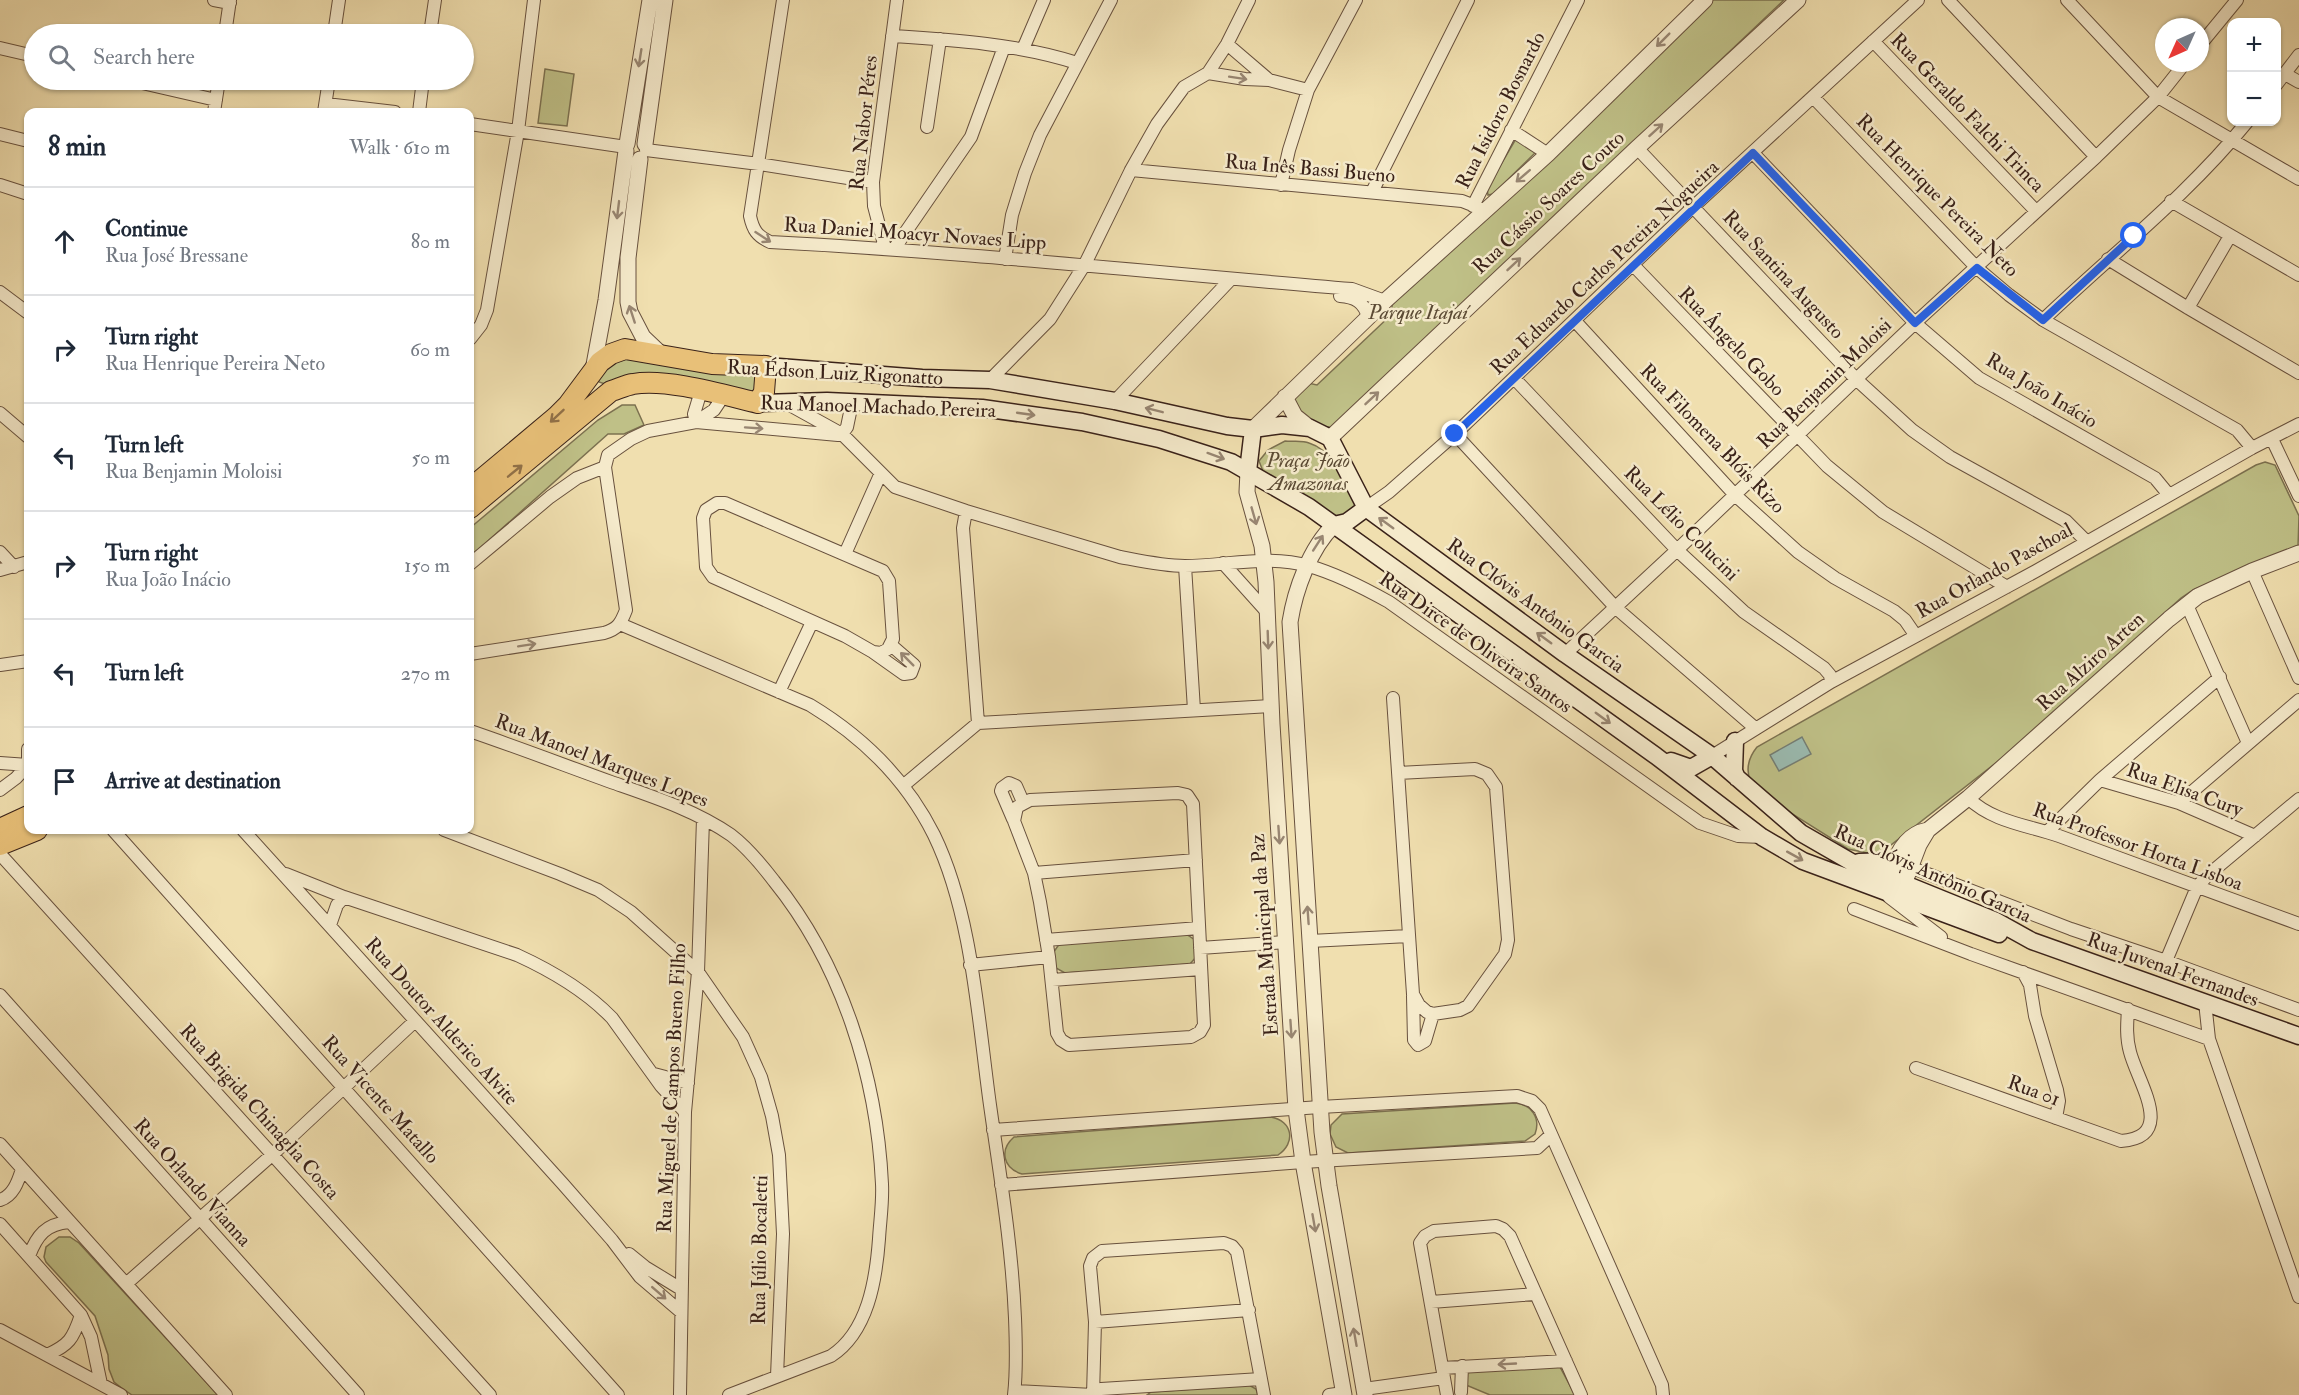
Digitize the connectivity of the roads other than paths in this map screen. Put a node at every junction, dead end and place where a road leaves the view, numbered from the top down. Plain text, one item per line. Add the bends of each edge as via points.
1 (214, 0) edge
2 (339, 0) edge
3 (435, 0) edge
4 (534, 0) edge
5 (650, 0) edge
6 (665, 0) edge
7 (783, 0) edge
8 (897, 0) edge
9 (1044, 0) edge
10 (1111, 0) edge
11 (1249, 0) edge
12 (1356, 0) edge
13 (1468, 0) edge
14 (1578, 0) edge
15 (1694, 0) edge
16 (1706, 0) edge
17 (1798, 0) edge
18 (1918, 0) edge
19 (1948, 0) edge
20 (2067, 0) edge
21 (2237, 0) edge
22 (230, 2) edge
23 (1684, 20) junction
24 (227, 24) edge
25 (335, 24) edge
26 (431, 24) edge
27 (2209, 34) edge
28 (892, 36) junction
29 (940, 39) junction
30 (1873, 41) junction
31 (1227, 44) junction
32 (1004, 47) junction
33 (0, 48) edge
34 (1023, 49) junction
35 (24, 54) edge
36 (2299, 55) edge
37 (1077, 63) junction
38 (2178, 72) edge
39 (1208, 73) junction
40 (2285, 74) junction
41 (2281, 79) edge
42 (1269, 80) junction
43 (2299, 82) edge
44 (162, 90) edge
45 (217, 90) edge
46 (328, 90) edge
47 (421, 90) edge
48 (1308, 90) junction
49 (1813, 97) junction
50 (2158, 97) junction
51 (215, 106) edge
52 (325, 108) edge
53 (419, 108) edge
54 (474, 125) edge
55 (2244, 126) edge
56 (927, 127) dead end
57 (1511, 130) junction
58 (518, 131) junction
59 (0, 134) edge
60 (24, 140) edge
61 (2232, 140) junction
62 (626, 148) junction
63 (1636, 148) junction
64 (644, 151) junction
65 (1753, 153) junction
66 (1548, 154) junction
67 (2096, 157) junction
68 (759, 164) junction
69 (1131, 171) junction
70 (2299, 179) edge
71 (873, 182) junction
72 (0, 185) edge
73 (1281, 185) junction
74 (1372, 192) junction
75 (24, 193) edge
76 (2171, 201) junction
77 (1693, 207) junction
78 (1479, 208) junction
79 (2036, 211) junction
80 (2230, 236) junction
81 (890, 249) junction
82 (612, 257) junction
83 (628, 258) junction
84 (1005, 259) junction
85 (2108, 259) junction
86 (1085, 264) junction
87 (1634, 266) junction
88 (1977, 268) junction
89 (2299, 275) edge
90 (1231, 279) junction
91 (1311, 286) junction
92 (0, 292) edge
93 (1385, 301) junction
94 (2188, 308) junction
95 (24, 310) edge
96 (1368, 317) junction
97 (2043, 320) junction
98 (1575, 321) junction
99 (1915, 323) junction
100 (474, 334) edge
101 (667, 358) junction
102 (1011, 359) junction
103 (766, 366) junction
104 (593, 370) junction
105 (2299, 373) edge
106 (1514, 378) junction
107 (1856, 379) junction
108 (990, 380) junction
109 (1008, 382) junction
110 (701, 391) junction
111 (611, 392) junction
112 (724, 395) junction
113 (1285, 397) junction
114 (1125, 398) junction
115 (758, 403) junction
116 (785, 403) junction
117 (852, 403) junction
118 (0, 412) edge
119 (696, 422) junction
120 (2299, 424) edge
121 (1310, 428) junction
122 (1253, 429) junction
123 (24, 433) edge
124 (842, 434) junction
125 (1455, 434) junction
126 (1796, 436) junction
127 (1330, 438) junction
128 (2272, 439) junction
129 (2252, 448) junction
130 (605, 467) junction
131 (1248, 471) junction
132 (880, 475) junction
133 (474, 486) edge
134 (1735, 495) junction
135 (2169, 495) junction
136 (2299, 496) edge
137 (474, 505) edge
138 (1366, 508) junction
139 (966, 512) junction
140 (1334, 525) junction
141 (2086, 541) junction
142 (1677, 550) junction
143 (0, 552) edge
144 (2299, 553) edge
145 (845, 554) junction
146 (474, 561) edge
147 (1263, 561) junction
148 (24, 563) edge
149 (1222, 563) junction
150 (1185, 566) junction
151 (1308, 566) junction
152 (14, 567) junction
153 (0, 570) edge
154 (2252, 571) junction
155 (2007, 587) junction
156 (2187, 605) junction
157 (1616, 608) junction
158 (1267, 612) junction
159 (812, 622) junction
160 (620, 624) junction
161 (1916, 636) junction
162 (891, 645) junction
163 (873, 652) junction
164 (474, 653) edge
165 (1565, 654) junction
166 (24, 662) edge
167 (0, 665) edge
168 (2220, 677) junction
169 (2299, 678) edge
170 (1831, 682) junction
171 (779, 692) junction
172 (1393, 698) dead end
173 (2299, 700) edge
174 (1294, 703) junction
175 (1271, 706) junction
176 (1194, 710) junction
177 (978, 723) junction
178 (1755, 728) junction
179 (474, 732) edge
180 (1736, 741) junction
181 (2248, 743) junction
182 (1656, 756) junction
183 (1712, 756) junction
184 (0, 763) edge
185 (24, 765) edge
186 (24, 769) edge
187 (1398, 773) junction
188 (1737, 778) junction
189 (2100, 780) junction
190 (904, 785) junction
191 (0, 790) edge
192 (1968, 798) junction
193 (2299, 799) edge
194 (1023, 802) junction
195 (2179, 804) junction
196 (24, 818) edge
197 (703, 819) junction
198 (1014, 821) junction
199 (0, 829) edge
200 (2047, 832) junction
201 (27, 834) edge
202 (117, 834) edge
203 (247, 834) edge
204 (455, 834) edge
205 (2255, 836) junction
206 (1762, 837) junction
207 (0, 845) edge
208 (0, 854) edge
209 (1196, 860) junction
210 (1853, 863) junction
211 (1902, 864) junction
212 (282, 873) junction
213 (1034, 873) junction
214 (1892, 886) junction
215 (2197, 887) junction
216 (344, 897) junction
217 (1854, 909) dead end
218 (2299, 924) edge
219 (330, 925) junction
220 (1199, 928) junction
221 (1409, 936) junction
222 (1046, 940) junction
223 (1310, 941) junction
224 (2032, 941) junction
225 (1286, 942) junction
226 (1200, 948) junction
227 (1971, 954) junction
228 (1049, 957) junction
229 (2166, 961) junction
230 (970, 965) junction
231 (1201, 969) junction
232 (698, 972) junction
233 (2023, 972) junction
234 (1052, 980) junction
235 (1413, 994) junction
236 (0, 995) edge
237 (2205, 1002) junction
238 (722, 1006) junction
239 (2128, 1010) junction
240 (2299, 1010) edge
241 (696, 1014) junction
242 (1433, 1014) junction
243 (415, 1021) junction
244 (2299, 1036) edge
245 (2209, 1039) junction
246 (1916, 1068) dead end
247 (654, 1074) junction
248 (688, 1083) junction
249 (345, 1087) junction
250 (1320, 1107) junction
251 (1296, 1109) junction
252 (685, 1112) junction
253 (2056, 1118) junction
254 (993, 1130) junction
255 (1551, 1135) junction
256 (0, 1144) edge
257 (273, 1154) junction
258 (0, 1159) edge
259 (1326, 1161) junction
260 (1303, 1162) junction
261 (18, 1165) junction
262 (1001, 1185) junction
263 (0, 1200) edge
264 (201, 1219) junction
265 (69, 1222) junction
266 (0, 1224) edge
267 (612, 1240) junction
268 (29, 1256) junction
269 (126, 1284) junction
270 (681, 1288) junction
271 (1535, 1294) junction
272 (2299, 1297) edge
273 (1431, 1302) junction
274 (1249, 1310) junction
275 (681, 1311) junction
276 (81, 1316) junction
277 (1095, 1322) junction
278 (0, 1330) edge
279 (46, 1355) junction
280 (1566, 1361) junction
281 (1462, 1366) junction
282 (777, 1376) junction
283 (1261, 1378) junction
284 (1445, 1382) edge
285 (101, 1384) junction
286 (1142, 1391) edge
287 (1365, 1392) edge
288 (1014, 1393) edge
289 (1339, 1394) edge
290 (1466, 1394) edge
291 (121, 1395) edge
292 (226, 1395) edge
293 (358, 1395) edge
294 (490, 1395) edge
295 (618, 1395) edge
296 (680, 1395) edge
297 (729, 1395) edge
298 (1093, 1395) edge
299 (1264, 1395) edge
300 (1581, 1395) edge
301 (1663, 1395) edge

1 - 22 street
2 - 25 street
3 - 26 street
4 - 58 street
5 -> 62 street
6 - 64 street
7 - 68 street, Rua Daniel Moacyr Novaes Lipp
8 - 28 street, Rua Nabor Péres
9 - 34 street
10 - 37 street
11 - 31 street
12 - 48 street
13 - 74 street
14 - 57 street, Rua Isidoro Bosnardo
15 - 23 street
16 - 23 street, Rua Cássio Soares Couto
63 -> 17 street, Rua Cássio Soares Couto
18 - 30 street, Rua Eduardo Carlos Pereira Nogueira
19 - 67 street
20 - 50 street
21 - 27 street
22 - 24 street
23 -> 66 street, Rua Cássio Soares Couto
28 - 29 street
28 - 71 street, Rua Nabor Péres
29 - 32 street
29 - 56 street
30 - 49 street, Rua Eduardo Carlos Pereira Nogueira
30 - 79 street, Rua Geraldo Falchi Trinca
31 - 39 street
31 - 42 street
32 - 34 street
32 - 81 street via 971,136
33 - 35 street
34 - 37 street
36 - 40 street
37 - 84 street via 1025,173 1012,215
38 - 50 street, Rua Benjamin Moloisi
39 -> 42 street
39 - 69 street via 1175,97
40 - 41 street
40 - 43 street
42 - 48 street
44 - 51 street
45 - 51 street
46 - 52 street
47 - 53 street
48 - 73 street
49 - 65 street, Rua Eduardo Carlos Pereira Nogueira
49 - 88 street, Rua Henrique Pereira Neto
50 - 61 street
50 - 67 street, Rua Benjamin Moloisi
54 - 58 street
55 - 61 street
57 - 66 street
57 - 78 street, Rua Isidoro Bosnardo
58 - 62 street
58 - 100 street via 487,310
59 - 60 street
61 - 70 street
61 - 76 street
62 - 64 street via 631,159
62 -> 82 street
63 - 77 street, Rua Santina Augusto
127 -> 63 street, Rua Cássio Soares Couto
64 - 68 street
64 - 83 street
65 - 77 street, Rua Eduardo Carlos Pereira Nogueira
65 - 99 street, Rua João Inácio
66 -> 78 street, Rua Cássio Soares Couto
67 - 79 street, Rua Benjamin Moloisi
68 - 71 street
68 -> 81 street, Rua Daniel Moacyr Novaes Lipp via 750,216 753,229 761,238 770,242
69 - 73 street, Rua Inês Bassi Bueno
69 - 86 street
71 - 81 street, Rua Nabor Péres via 874,206
72 - 75 street
73 - 74 street, Rua Inês Bassi Bueno
74 - 78 street, Rua Inês Bassi Bueno via 1462,201
76 - 80 street
76 - 85 street
77 - 87 street, Rua Eduardo Carlos Pereira Nogueira
77 - 107 street, Rua Santina Augusto
78 - 93 street, Rua Cássio Soares Couto
79 - 88 street, Rua Benjamin Moloisi
80 - 89 street
80 - 94 street
81 - 84 street, Rua Daniel Moacyr Novaes Lipp
82 - 83 street
82 - 104 street
101 -> 83 street via 643,337 630,312
84 - 86 street, Rua Daniel Moacyr Novaes Lipp
85 - 94 street
85 - 97 street
86 - 90 street, Rua Daniel Moacyr Novaes Lipp
86 - 102 street via 1050,319
87 - 98 street, Rua Eduardo Carlos Pereira Nogueira
87 - 126 street, Rua Ângelo Gobo
88 - 97 street, Rua Henrique Pereira Neto
88 - 99 street, Rua Benjamin Moloisi
90 - 91 street, Rua Daniel Moacyr Novaes Lipp
90 - 114 street
91 - 93 street, Rua Daniel Moacyr Novaes Lipp via 1352,289
91 - 96 street, Rua Daniel Moacyr Novaes Lipp via 1332,295 1354,298 1361,302
92 - 95 street
93 - 96 street, Rua Cássio Soares Couto
94 - 105 street
96 - 113 street, Rua Cássio Soares Couto
97 - 129 street, Rua Henrique Pereira Neto via 2237,430
98 - 106 street, Rua Eduardo Carlos Pereira Nogueira
98 - 134 street, Rua Filomena Blóis Rizo
99 - 107 street, Rua Benjamin Moloisi
99 - 135 street, Rua João Inácio via 1978,378 2155,478
101 - 103 main road, Rua Édson Luiz Rigonatto
101 - 104 main road, Rua Édson Luiz Rigonatto via 625,349 606,357
102 - 108 street
102 - 109 street
103 - 108 main road, Rua Édson Luiz Rigonatto
103 - 115 main road via 764,392
104 - 111 main road via 594,383
104 -> 133 main road, Rua Édson Luiz Rigonatto via 556,417
106 - 125 street, Rua Eduardo Carlos Pereira Nogueira
106 - 142 street, Rua Lélio Colucini
107 - 126 street, Rua Benjamin Moloisi
107 - 141 street, Rua Santina Augusto via 1929,443 2066,521
108 - 109 main road, Rua Édson Luiz Rigonatto
109 - 114 main road, Rua Édson Luiz Rigonatto
110 - 111 main road, Rua Manoel Machado Pereira via 651,383
110 - 112 main road, Rua Manoel Machado Pereira
110 - 119 street via 694,414
137 -> 111 main road, Rua Manoel Machado Pereira
112 - 115 main road, Rua Manoel Machado Pereira
112 - 119 street, Rua Manoel Machado Pereira via 714,410
113 - 121 street via 1296,416
113 - 122 street, Rua Cássio Soares Couto
122 -> 114 main road, Rua Édson Luiz Rigonatto via 1217,424
115 - 116 main road, Rua Manoel Machado Pereira
116 - 117 main road, Rua Manoel Machado Pereira
116 - 124 street, Rua Dirce de Oliveira Santos
117 - 124 street via 848,427
117 -> 131 main road, Rua Manoel Machado Pereira via 982,408 1082,422 1191,447
118 - 123 street
119 -> 124 street, Rua Manoel Machado Pereira
119 - 130 street, Rua Manoel Machado Pereira via 648,431 631,439 608,454
120 - 128 street, Rua Orlando Paschoal
121 - 122 main road, Rua Édson Luiz Rigonatto via 1282,425
121 - 127 main road
122 - 131 main road
124 - 132 street, Rua Dirce de Oliveira Santos
125 - 138 street, Rua Eduardo Carlos Pereira Nogueira
125 - 157 street
126 - 134 street, Rua Benjamin Moloisi
126 - 155 street, Rua Ângelo Gobo via 1883,512
127 - 138 main road, Rua Clóvis Antônio Garcia
128 - 129 street, Rua Orlando Paschoal
128 - 136 street
129 - 135 street, Rua Orlando Paschoal
130 - 146 street via 577,478 550,497
130 - 160 street via 626,610
131 - 140 main road, Rua Manoel Machado Pereira
131 -> 147 street, Estrada Municipal da Paz via 1247,492
132 - 139 street, Rua Dirce de Oliveira Santos via 895,487
132 - 145 street
134 - 142 street, Rua Benjamin Moloisi
134 - 161 street, Rua Filomena Blóis Rizo via 1798,552 1894,611
135 - 141 street, Rua Orlando Paschoal
138 - 140 main road via 1347,522
165 -> 138 main road, Rua Clóvis Antônio Garcia
139 - 150 street, Rua Dirce de Oliveira Santos via 1120,557
139 - 177 street via 963,528
151 -> 140 street via 1316,546
140 -> 182 main road, Rua Clóvis Antônio Garcia
141 - 155 street, Rua Orlando Paschoal
142 - 157 street, Rua Benjamin Moloisi
142 - 170 street, Rua Lélio Colucini via 1744,612 1824,668
143 - 152 street
144 - 154 street, Rua Alziro Arten
145 - 159 street via 725,503 713,504 704,514 706,567 710,574
145 - 162 street via 880,569 887,577
147 - 149 street, Rua Dirce de Oliveira Santos
147 - 151 street, Rua Dirce de Oliveira Santos
147 - 158 street, Estrada Municipal da Paz
148 - 152 street
149 - 150 street, Rua Dirce de Oliveira Santos
149 - 158 street
150 - 176 street
151 - 174 street via 1290,622
151 - 206 street, Rua Dirce de Oliveira Santos via 1389,602 1700,823 1738,836
152 - 153 street
154 - 156 street, Rua Alziro Arten
154 - 169 street
155 - 161 street, Rua Orlando Paschoal
156 - 168 street
156 - 192 street, Rua Alziro Arten
157 - 165 street, Rua Benjamin Moloisi
157 - 178 street
158 -> 175 street, Estrada Municipal da Paz
159 - 163 street
159 - 171 street
164 -> 160 street via 603,633
160 - 171 street
161 - 170 street, Rua Orlando Paschoal
162 - 163 street via 885,651
163 -> 162 street via 904,674 911,673 914,665
165 - 183 main road, Rua Clóvis Antônio Garcia
166 - 167 street
168 - 181 street
168 - 189 street
170 - 178 street, Rua Orlando Paschoal
171 - 190 street via 840,724
172 - 187 street
173 - 181 street
174 - 175 street
223 -> 174 street
175 - 176 street
175 -> 225 street, Estrada Municipal da Paz
176 - 177 street
177 - 190 street
178 - 180 street, Rua Orlando Paschoal
179 - 197 street, Rua Manoel Marques Lopes via 656,798
180 - 183 street, Rua Orlando Paschoal
180 - 188 main road
181 - 195 street
182 - 183 main road via 1691,768
182 - 206 main road, Rua Clóvis Antônio Garcia
183 - 188 main road, Rua Clóvis Antônio Garcia
184 - 185 street
186 - 191 street
187 - 221 street
187 - 242 street via 1475,769 1487,774 1496,787 1507,949 1468,1006 1456,1012
188 - 210 main road, Rua Clóvis Antônio Garcia via 1801,833
189 - 195 street, Rua Elisa Cury
189 - 200 street
190 - 230 street via 925,818 951,876
192 - 200 street, Rua Professor Horta Lisboa via 1990,815
192 - 211 street, Rua Alziro Arten via 1928,830 1912,837 1898,852
193 - 205 street
194 - 198 street via 1014,811
194 - 198 street via 1016,786 1009,783 1002,788
194 - 209 street via 1184,794 1193,804
195 - 205 street, Rua Elisa Cury
196 - 199 main road
197 - 232 street, Rua Miguel de Campos Bueno Filho
197 - 282 street, Rua Manoel Marques Lopes via 731,835 753,855 793,904 833,975 862,1056 876,1123 882,1186 877,1266 863,1317 843,1348
198 - 213 street
200 - 215 street, Rua Professor Horta Lisboa
201 - 207 main road
202 - 249 street, Rua Vicente Matallo
203 - 212 street, Rua Doutor Alderico Alvite
204 - 232 street, Rua Júlio Bocaletti via 598,890 644,921
205 - 215 street
206 -> 214 main road, Rua Clóvis Antônio Garcia via 1803,861
208 - 257 street, Rua Brigida Chinaglia Costa
209 - 213 street
209 - 220 street
210 - 211 main road
210 - 214 main road, Rua Clóvis Antônio Garcia
211 - 214 street, Rua Alziro Arten
211 - 229 street, Rua Juvenal Fernandes
212 - 216 street
212 - 219 street, Rua Doutor Alderico Alvite
213 - 222 street
214 - 224 main road, Rua Clóvis Antônio Garcia via 1996,921
214 - 224 main road, Rua Clóvis Antônio Garcia via 1909,901 2017,940
214 - 227 street via 1935,933
215 - 218 street, Rua Professor Horta Lisboa
215 - 229 street
216 - 219 street
216 - 247 street via 543,967 603,1008
217 - 227 street
219 - 243 street, Rua Doutor Alderico Alvite
220 - 222 street
220 - 226 street
221 - 223 street
221 - 235 street
222 - 228 street
223 - 225 street
223 - 250 street
224 - 237 main road, Rua Juvenal Fernandes
225 - 226 street
225 -> 251 street, Estrada Municipal da Paz
226 - 231 street
227 - 233 street
228 - 230 street
228 - 234 street
229 - 240 street, Rua Juvenal Fernandes
230 - 254 street
231 - 234 street
231 - 234 street via 1204,1025 1191,1037 1069,1045 1057,1033
232 - 238 street, Rua Júlio Bocaletti
232 - 241 street, Rua Miguel de Campos Bueno Filho
233 - 239 street
233 - 253 street via 2057,1090
235 - 242 street via 1423,1010
235 - 242 street via 1416,1045 1425,1041
236 - 264 street, Rua Orlando Vianna
237 - 244 main road, Rua Juvenal Fernandes
237 - 245 street
238 - 241 street
238 - 282 street, Rua Júlio Bocaletti via 761,1077 779,1155 783,1234
239 - 245 street
239 - 253 street, Rua 01 via 2130,1051 2151,1111 2150,1127 2140,1138 2121,1141
241 - 248 street, Rua Miguel de Campos Bueno Filho
243 - 249 street
243 - 267 street, Rua Doutor Alderico Alvite
245 - 272 street
246 - 253 street, Rua 01
247 - 248 street
247 - 252 street
248 - 252 street, Rua Miguel de Campos Bueno Filho
249 - 257 street
249 - 295 street, Rua Vicente Matallo
250 - 251 street
250 - 255 street via 1517,1096 1527,1098 1540,1109
250 - 259 street
251 - 254 street
251 - 260 street, Estrada Municipal da Paz
252 - 270 street, Rua Miguel de Campos Bueno Filho
254 - 262 street
255 - 259 street via 1537,1148
255 - 301 street via 1662,1385
256 - 261 street
257 - 264 street
257 - 294 street, Rua Brigida Chinaglia Costa
258 - 261 street
259 - 260 street
287 -> 259 street
260 - 262 street
260 -> 289 street, Estrada Municipal da Paz
261 - 263 street via 16,1187
261 - 265 street
262 - 288 street via 1012,1274
264 - 269 street
264 - 293 street, Rua Orlando Vianna
265 - 268 street via 44,1229
265 - 269 street
266 - 268 street
267 - 270 street, Rua Doutor Alderico Alvite via 645,1267
267 -> 275 street, Rua Doutor Alderico Alvite via 640,1277
268 - 276 street
269 - 292 street
270 - 275 street, Rua Miguel de Campos Bueno Filho
271 - 273 street
271 - 273 street via 1510,1236 1496,1226 1434,1231 1425,1236 1420,1247
271 - 280 street
273 - 284 street
274 - 277 street
274 - 277 street via 1237,1252 1228,1244 1102,1251 1090,1266
274 - 283 street
275 - 296 street, Rua Miguel de Campos Bueno Filho
276 - 279 street via 69,1342
276 - 285 street via 91,1337
277 - 298 street
278 - 279 street
279 - 285 street
280 -> 281 street
280 - 300 street
281 - 284 street
281 - 290 street
282 - 297 street
283 - 286 street
283 - 299 street
284 - 287 street
284 - 290 street
285 - 291 street
286 - 298 street via 1101,1389
287 - 289 street
288 - 298 street

